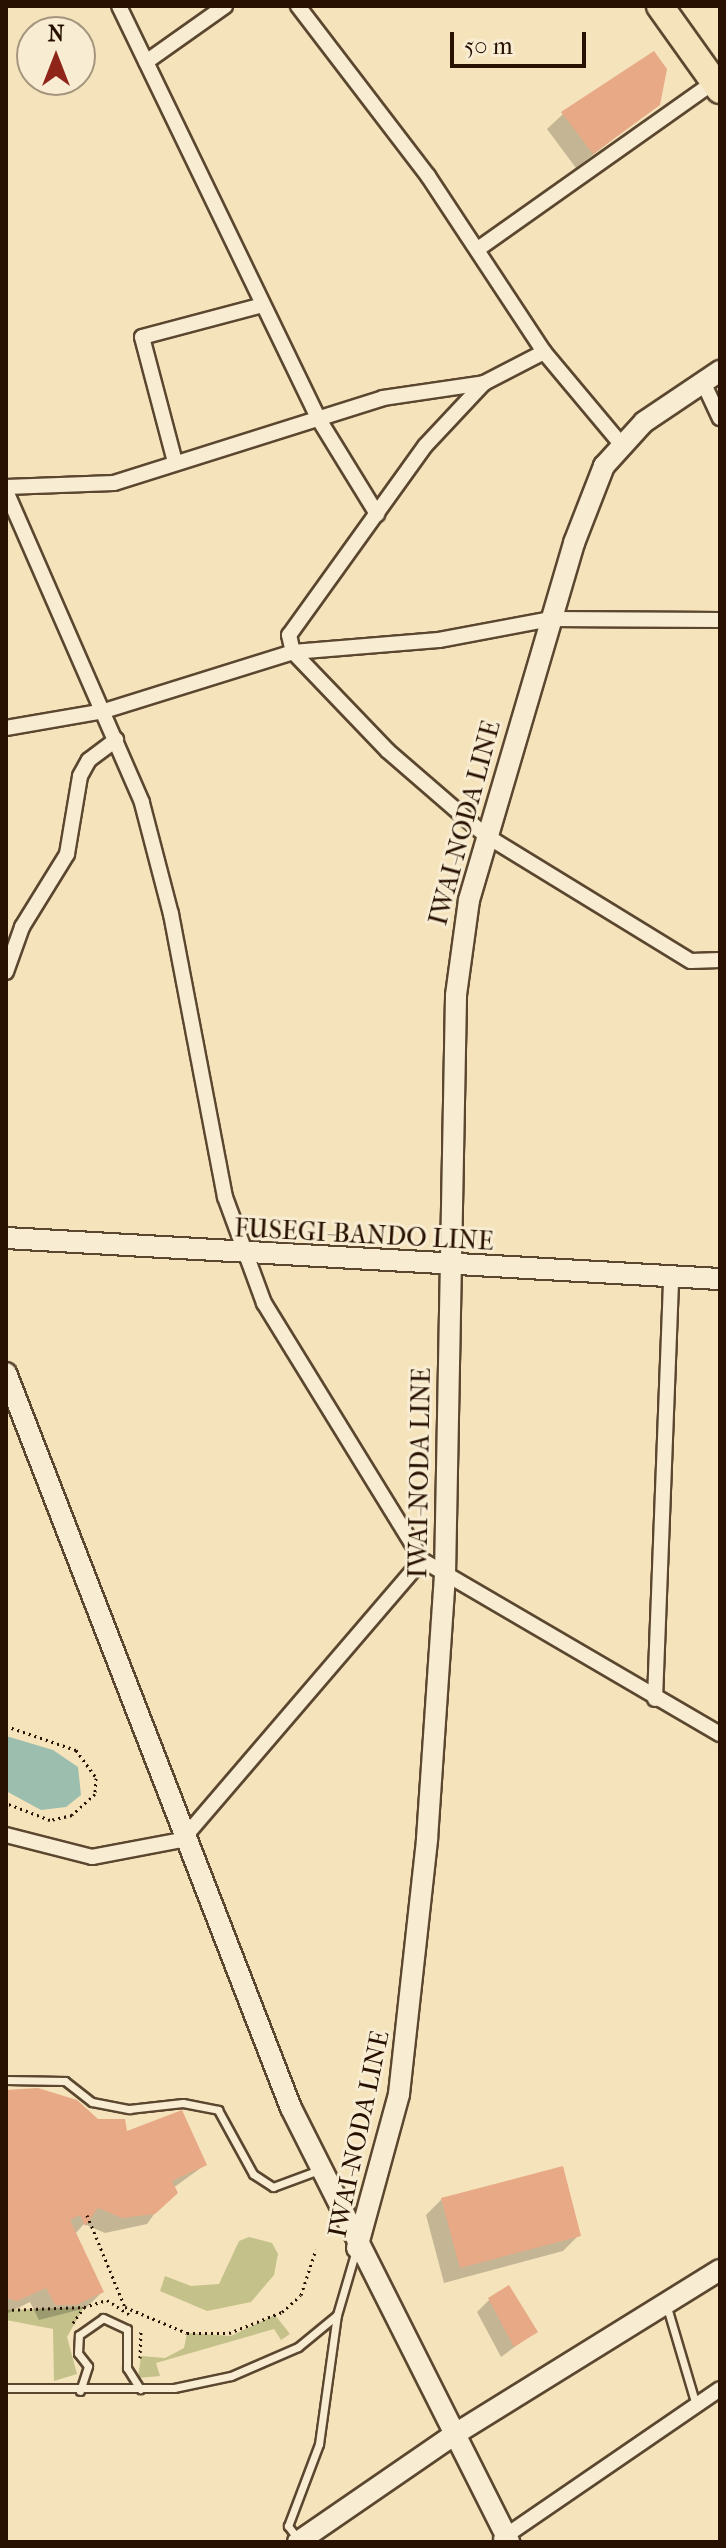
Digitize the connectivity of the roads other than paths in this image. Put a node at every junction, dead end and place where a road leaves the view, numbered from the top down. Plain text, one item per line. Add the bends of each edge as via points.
1 (119, 6) edge
2 (225, 6) edge
3 (298, 6) edge
4 (660, 6) edge
5 (146, 62) junction
6 (717, 86) edge
7 (478, 249) junction
8 (263, 305) junction
9 (544, 352) junction
10 (711, 377) edge
11 (484, 383) junction
12 (318, 418) junction
13 (720, 418) edge
14 (621, 444) junction
15 (175, 462) junction
16 (6, 489) edge
17 (377, 514) junction
18 (550, 619) junction
19 (720, 620) edge
20 (293, 652) junction
21 (104, 711) junction
22 (6, 728) edge
23 (116, 740) junction
24 (485, 835) junction
25 (720, 960) edge
26 (6, 972) edge
27 (6, 1238) edge
28 (242, 1256) junction
29 (448, 1264) junction
30 (671, 1276) junction
31 (720, 1279) edge
32 (6, 1373) edge
33 (422, 1560) junction
34 (445, 1575) junction
35 (655, 1699) junction
36 (720, 1734) edge
37 (6, 1835) edge
38 (182, 1840) junction
39 (6, 2080) edge
40 (319, 2170) junction
41 (357, 2248) junction
42 (720, 2270) edge
43 (666, 2304) junction
44 (337, 2315) junction
45 (6, 2388) edge
46 (140, 2389) junction
47 (720, 2389) edge
48 (80, 2391) junction
49 (696, 2405) junction
50 (452, 2436) junction
51 (504, 2540) edge
52 (299, 2541) edge

1 - 5 street
2 - 5 street
3 - 7 street
4 - 6 highway
5 - 8 street
6 - 7 street
7 - 9 street
8 - 12 street
8 - 15 street via 142,337
9 - 11 street
9 - 14 street
10 - 13 street
10 - 14 main road, IWAI-NODA LINE
11 - 12 street via 439,385
11 - 17 street via 425,446
12 - 15 street
12 - 17 street
14 - 18 main road, IWAI-NODA LINE via 588,504
15 - 16 street via 114,483
16 - 21 street
17 - 20 street via 289,635
18 - 19 street
18 - 20 street via 439,640
18 - 24 main road, IWAI-NODA LINE
20 - 21 street
20 - 24 street via 388,751
21 - 22 street
21 - 23 street
23 - 26 street via 89,760 80,776 67,854 22,927
23 - 28 street via 158,856
24 - 25 street via 691,961
24 - 29 main road, IWAI-NODA LINE via 458,969
27 - 28 main road, FUSEGI-BANDO LINE
28 - 29 main road, FUSEGI-BANDO LINE
28 - 33 street via 299,1363
29 - 30 main road, FUSEGI-BANDO LINE
29 - 34 main road, IWAI-NODA LINE
30 - 31 main road, FUSEGI-BANDO LINE
30 - 35 street
32 - 38 main road
33 - 34 street
33 - 38 street
34 - 35 street
34 - 41 main road, IWAI-NODA LINE via 412,2009 399,2094
35 - 36 street
37 - 38 street via 92,1857
38 - 40 main road
39 - 40 lane via 65,2081 92,2102 129,2109 183,2103 218,2110 253,2174 273,2187
40 - 41 main road
41 - 44 lane
41 - 50 main road, IWAI-NODA LINE
42 - 43 main road
43 - 49 lane
43 - 50 main road
44 - 46 lane via 298,2347 231,2376
44 - 52 lane via 319,2444 288,2526
45 - 48 lane
46 - 48 lane
46 - 48 lane via 127,2368 127,2329 103,2318 79,2335 78,2353 88,2366
47 - 49 street
49 - 51 street
50 - 51 main road, IWAI-NODA LINE
50 - 52 main road

